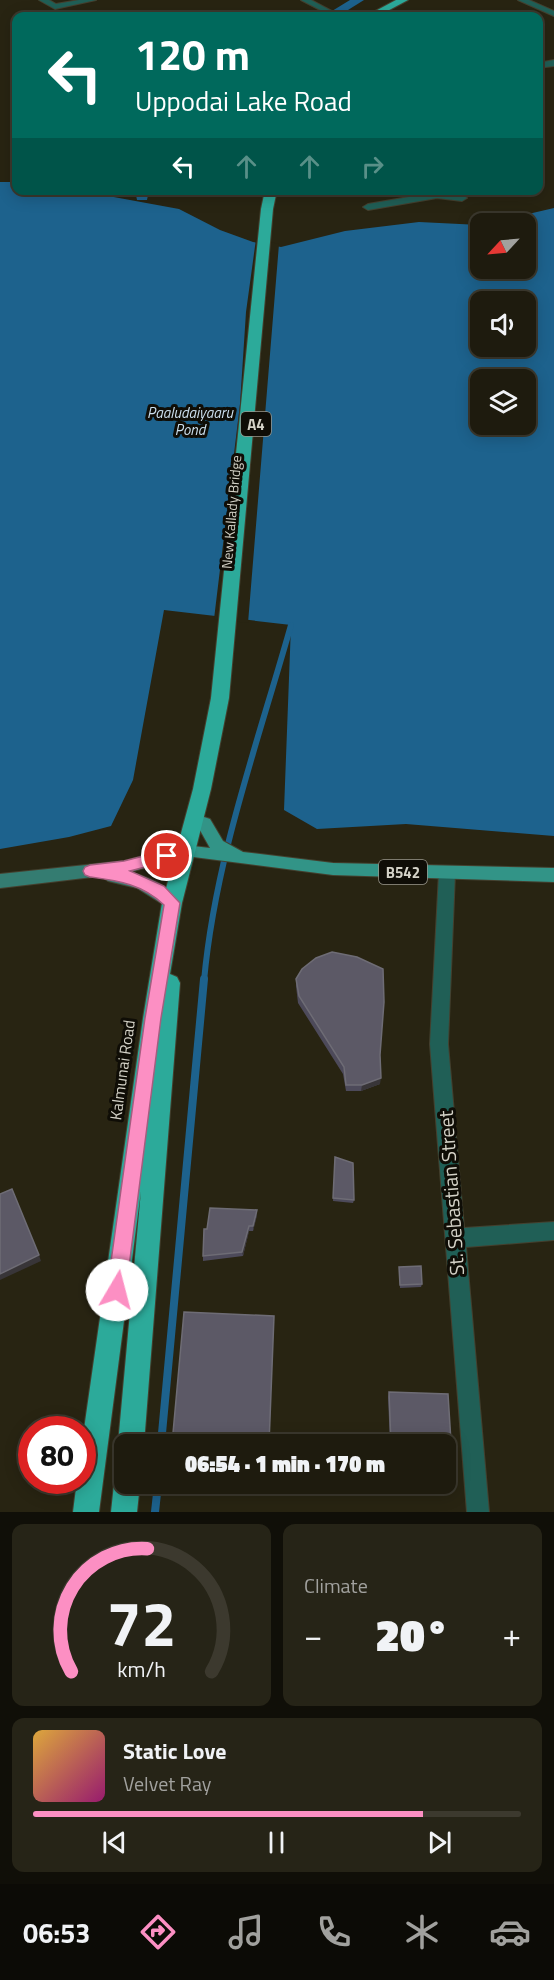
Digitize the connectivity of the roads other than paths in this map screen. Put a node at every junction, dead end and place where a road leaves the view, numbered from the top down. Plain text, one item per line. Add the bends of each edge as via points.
1 (44, 0) edge
2 (92, 0) edge
3 (305, 0) edge
4 (403, 0) edge
5 (413, 0) edge
6 (522, 0) edge
7 (329, 12) edge
8 (379, 12) edge
9 (390, 12) edge
10 (554, 14) edge
11 (271, 195) edge
12 (278, 195) edge
13 (426, 195) edge
14 (446, 195) edge
15 (462, 198) dead end
16 (368, 207) dead end
17 (271, 209) junction
18 (231, 639) junction
19 (204, 823) junction
20 (190, 852) junction
21 (253, 861) junction
22 (90, 871) junction
23 (447, 873) junction
24 (554, 875) edge
25 (0, 881) edge
26 (172, 903) junction
27 (554, 1231) edge
28 (454, 1238) junction
29 (132, 1434) edge
30 (126, 1494) edge
31 (86, 1512) edge
32 (124, 1512) edge
33 (478, 1512) edge

1 - 2 street via 55,7
3 - 7 street
4 - 8 highway
5 - 9 highway
6 - 10 street
11 - 17 highway, A4
12 - 17 highway, A4
13 - 16 street
14 - 15 street
17 - 18 highway, New Kallady Bridge / A4
18 - 19 highway, Kalmunai Road / A4 via 220,753
18 - 20 highway, Kalmunai Road / A4
19 - 20 highway, Kalmunai Road / A4
19 - 21 main road, B542 via 218,844
20 - 21 main road, B542
20 - 22 street
20 - 26 highway, Kalmunai Road / A4
20 - 29 highway, Kalmunai Road / A4 via 170,984
21 - 23 main road, B542 via 333,869
22 - 25 street
22 - 26 street via 146,883
23 - 24 main road, B542
23 - 28 street, St. Sebastian Street via 440,1044
26 - 31 highway, Kalmunai Road / A4
27 - 28 street
28 - 33 street, St. Sebastian Street
30 - 32 highway

